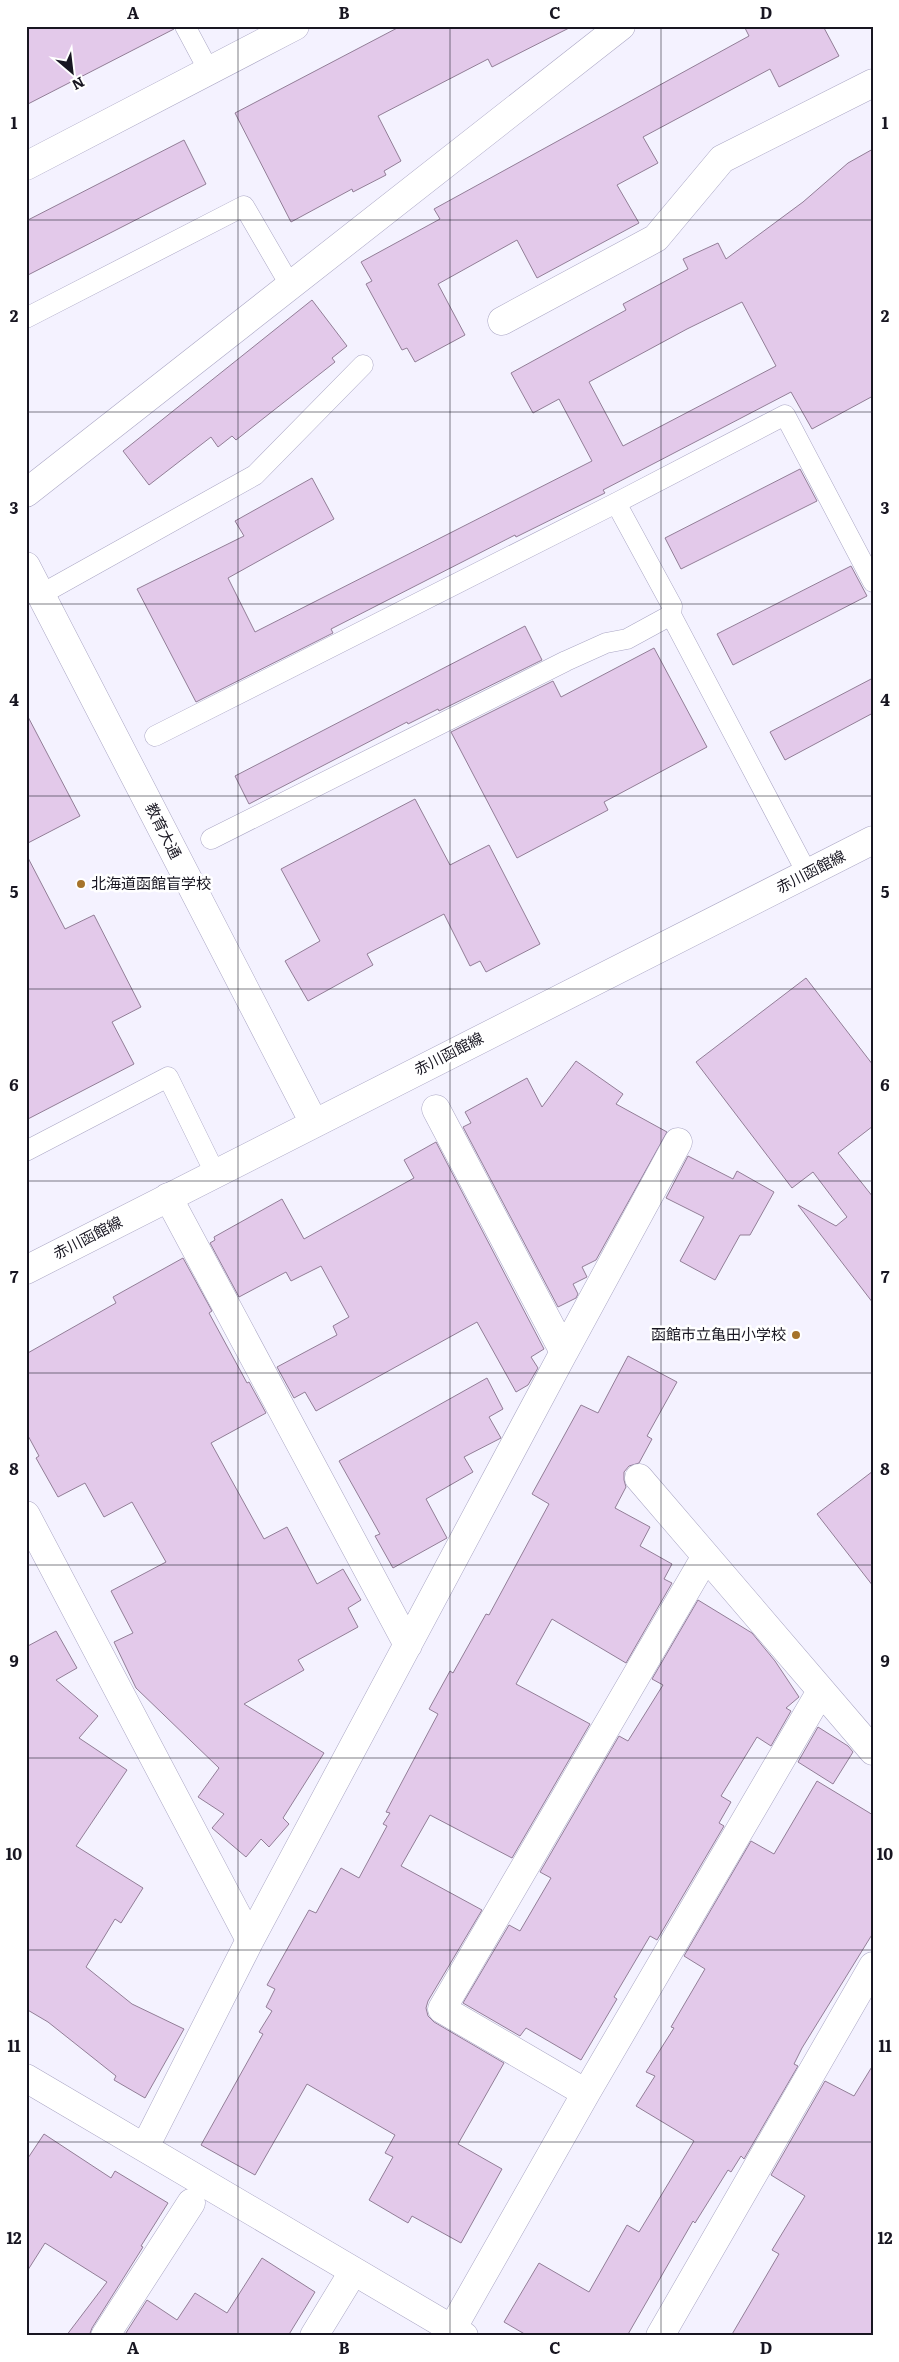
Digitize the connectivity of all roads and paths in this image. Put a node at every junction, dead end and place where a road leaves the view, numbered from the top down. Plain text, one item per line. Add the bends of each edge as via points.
1 (185, 26) edge
2 (295, 26) edge
3 (621, 26) edge
4 (209, 71) junction
5 (873, 83) edge
6 (26, 166) edge
7 (290, 285) junction
8 (26, 318) edge
9 (502, 321) dead end
10 (363, 365) dead end
11 (26, 493) edge
12 (616, 503) junction
13 (26, 566) edge
14 (873, 582) edge
15 (40, 595) junction
16 (671, 615) junction
17 (155, 736) dead end
18 (211, 839) dead end
19 (873, 840) edge
20 (807, 874) junction
21 (436, 1109) dead end
22 (314, 1123) junction
23 (678, 1142) dead end
24 (26, 1151) edge
25 (215, 1173) junction
26 (168, 1197) junction
27 (26, 1270) edge
28 (564, 1352) junction
29 (639, 1478) dead end
30 (26, 1515) edge
31 (706, 1556) junction
32 (408, 1645) junction
33 (821, 1691) junction
34 (873, 1751) edge
35 (250, 1940) junction
36 (873, 1966) edge
37 (865, 1996) edge
38 (26, 2078) edge
39 (586, 2093) junction
40 (145, 2147) junction
41 (192, 2203) dead end
42 (353, 2272) junction
43 (458, 2332) edge
44 (105, 2336) edge
45 (314, 2336) edge
46 (660, 2336) edge

1 - 4 lane
2 - 4 street
3 - 7 street
4 - 6 street
5 - 9 street via 722,159 656,238
7 - 8 lane via 244,206
7 - 11 street
10 - 15 lane via 255,475
12 - 14 lane via 785,415
12 - 16 lane via 672,606
12 - 17 lane
13 - 15 street, 教育大通
15 - 22 street, 教育大通
16 - 18 lane via 627,638 606,643 566,661
16 - 20 lane
19 - 20 street, 赤川函館線
20 - 22 street, 赤川函館線
21 - 28 street
22 - 25 street, 赤川函館線
23 - 28 street
24 - 25 lane via 168,1077
25 - 26 street, 赤川函館線
26 - 27 street, 赤川函館線
26 - 32 street
28 - 32 street
29 - 31 street
30 - 35 street
31 - 33 street
31 - 39 street via 442,2009
32 - 35 street
33 - 34 street
33 - 39 street
35 - 40 street
36 - 37 street
37 - 46 street
38 - 40 street
39 - 43 street
40 - 42 street
41 - 44 street
42 - 43 street
42 - 45 street

